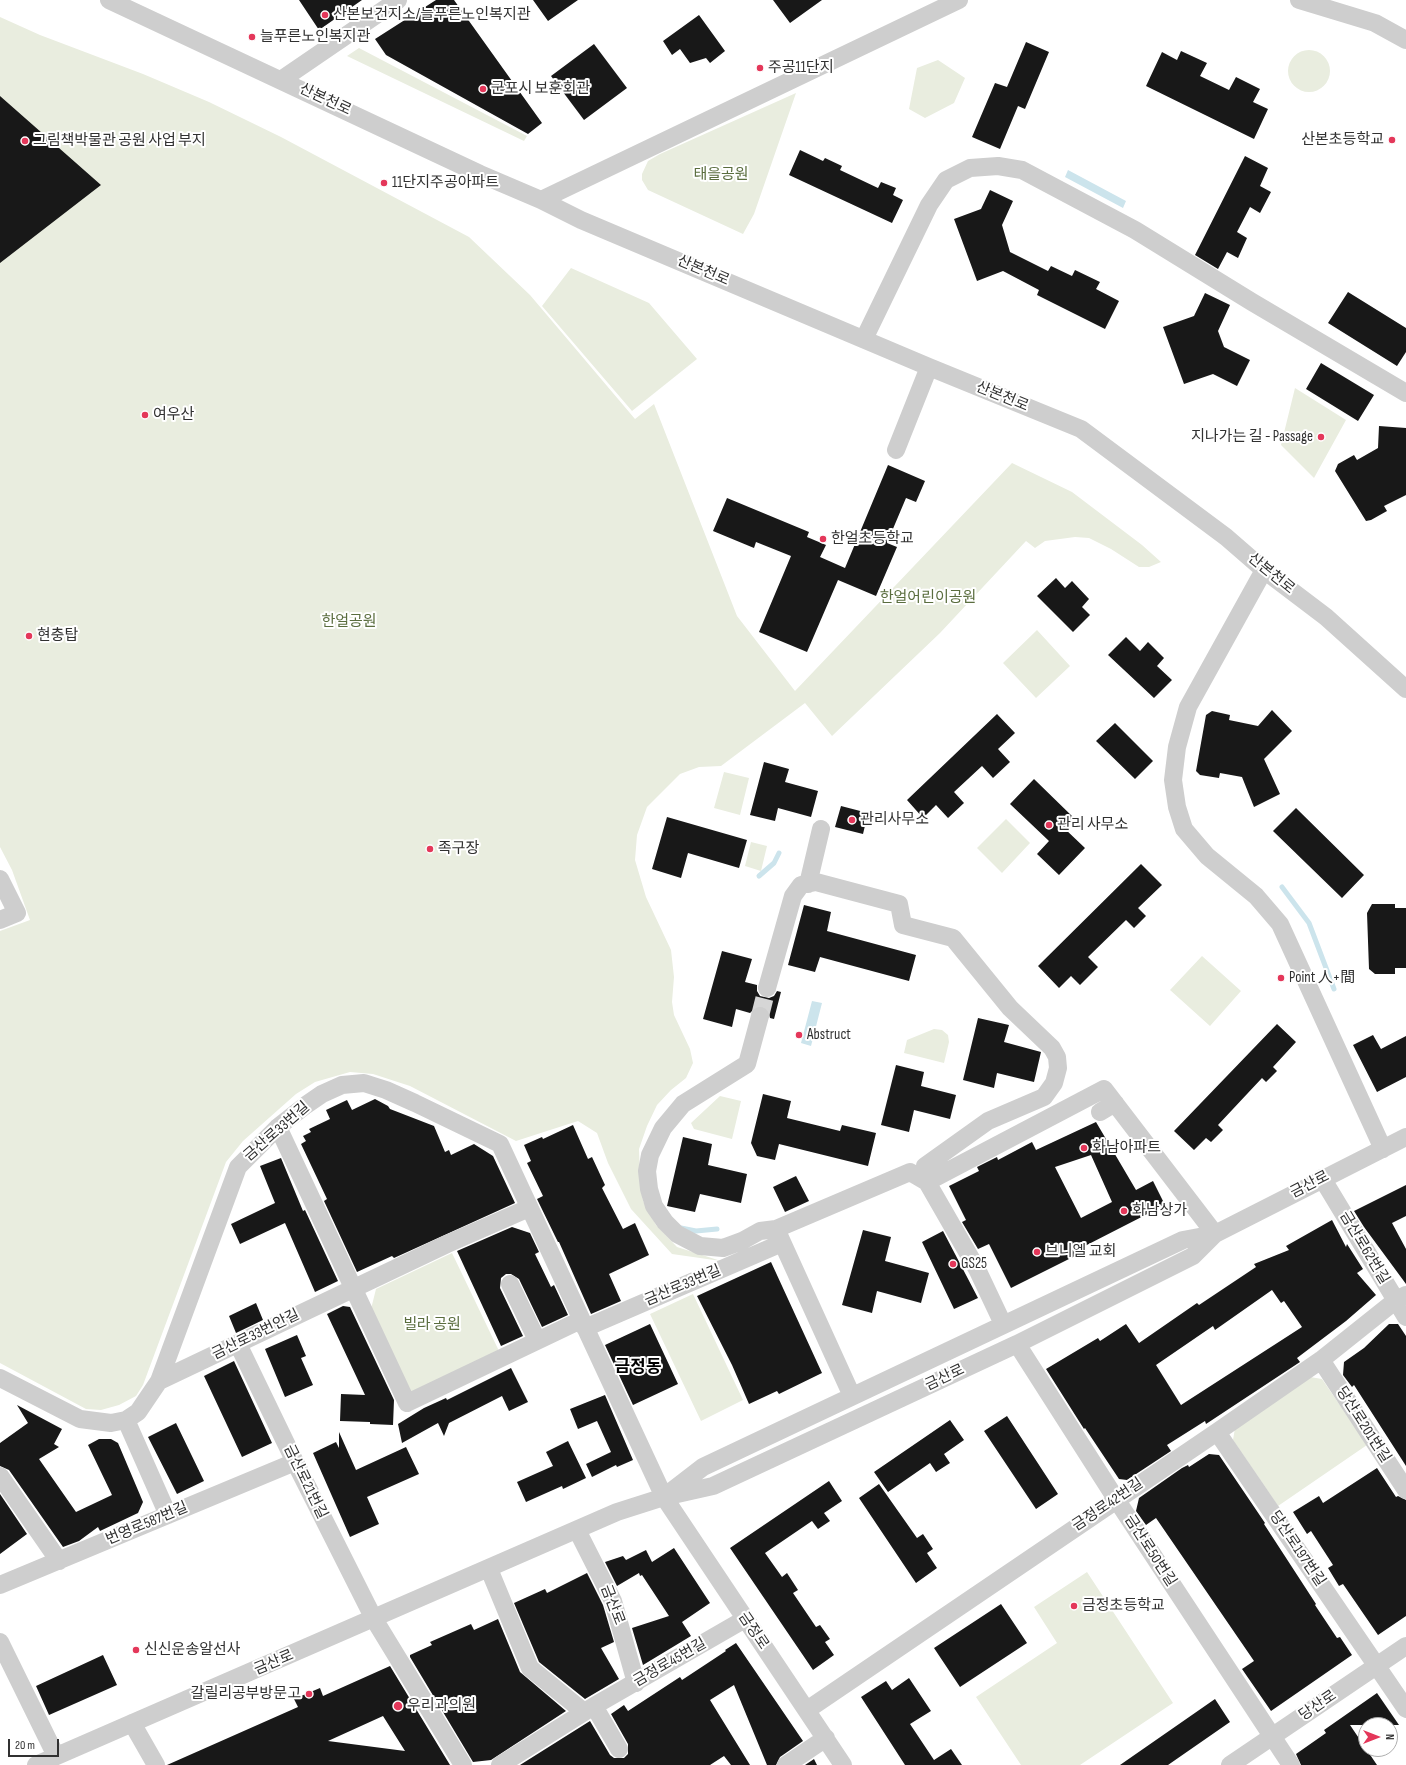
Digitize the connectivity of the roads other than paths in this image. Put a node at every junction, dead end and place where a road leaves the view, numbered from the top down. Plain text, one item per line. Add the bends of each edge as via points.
1 (109, 0) edge
2 (398, 0) edge
3 (959, 0) edge
4 (1299, 0) edge
5 (1406, 40) edge
6 (281, 80) junction
7 (540, 200) junction
8 (864, 339) junction
9 (928, 367) junction
10 (1406, 393) edge
11 (896, 450) dead end
12 (1264, 570) junction
13 (1406, 689) edge
14 (821, 829) dead end
15 (0, 879) edge
16 (808, 884) junction
17 (0, 920) edge
18 (767, 988) tunnel mouth
19 (760, 1016) tunnel mouth
20 (278, 1127) junction
21 (1406, 1137) edge
22 (1384, 1149) junction
23 (1322, 1178) junction
24 (927, 1182) junction
25 (529, 1208) junction
26 (1215, 1234) junction
27 (779, 1236) junction
28 (510, 1284) dead end
29 (353, 1288) junction
30 (1401, 1298) edge
31 (1406, 1317) edge
32 (583, 1324) junction
33 (1003, 1324) junction
34 (537, 1340) junction
35 (238, 1344) junction
36 (1017, 1344) junction
37 (1320, 1360) junction
38 (0, 1378) edge
39 (159, 1381) junction
40 (852, 1396) junction
41 (126, 1420) junction
42 (1217, 1432) junction
43 (295, 1462) junction
44 (0, 1476) edge
45 (1406, 1490) edge
46 (664, 1497) junction
47 (1116, 1499) junction
48 (168, 1515) junction
49 (577, 1530) junction
50 (59, 1561) junction
51 (489, 1569) junction
52 (0, 1585) edge
53 (374, 1620) junction
54 (745, 1620) junction
55 (0, 1642) edge
56 (1406, 1646) edge
57 (1377, 1666) junction
58 (636, 1683) junction
59 (589, 1709) junction
60 (1406, 1709) edge
61 (807, 1710) junction
62 (132, 1723) junction
63 (1272, 1737) junction
64 (826, 1738) junction
65 (619, 1749) dead end
66 (56, 1756) junction
67 (36, 1765) edge
68 (156, 1765) edge
69 (463, 1765) edge
70 (500, 1765) edge
71 (786, 1765) edge
72 (843, 1765) edge
73 (1230, 1765) edge
74 (1291, 1765) edge

1 - 6 street, 산본천로
2 - 6 street
3 - 7 street
4 - 5 street via 1375,22
6 - 7 street, 산본천로
7 - 8 street, 산본천로 via 581,220
8 - 9 street, 산본천로
8 - 10 street via 929,205 946,180 970,168 998,166 1022,170 1135,230
9 - 11 street
9 - 12 street, 산본천로 via 1081,429 1226,537
12 - 13 street, 산본천로 via 1326,617
12 - 22 street via 1188,707 1176,753 1173,780 1177,807 1184,829 1206,856 1256,896 1280,924
14 - 16 street
15 - 17 street via 17,913
16 - 18 street via 801,885 791,901
16 - 24 street via 816,882 899,904 903,925 953,938 1010,1008 1052,1048 1057,1058 1058,1068 1054,1083 1044,1097 988,1122 925,1166
19 - 27 street via 747,1064 683,1104 663,1128 650,1155 648,1177 654,1206 665,1222 677,1234 700,1246 723,1248 760,1231
20 - 25 street, 금산로33번길 via 322,1094 342,1085 364,1083 386,1090 500,1144
20 - 29 street
20 - 39 street, 금산로33번길 via 238,1166
21 - 22 street, 금산로
22 - 23 street, 금산로
23 - 26 street, 금산로
23 - 30 street, 금산로62번길
24 - 26 street via 1104,1090 1108,1108
24 - 27 street via 910,1172
24 - 33 street via 976,1269
25 - 29 street, 금산로33번안길
25 - 32 street, 금산로33번길
26 - 33 street, 금산로 via 1183,1240
26 - 36 street, 금산로 via 1193,1256
27 - 32 street, 금산로33번길
27 - 40 street
28 - 34 street
29 - 34 street, 금산로33번길 via 407,1403
29 - 35 street, 금산로33번안길
30 - 31 street, 금산로62번길
30 - 37 street, 금정로42번길
32 - 34 street, 금산로33번길
32 - 46 street, 금산로33번길 via 636,1428
33 - 40 street, 금산로
35 - 39 street, 금산로33번안길
35 - 43 street, 금산로21번길
36 - 46 street, 금산로 via 713,1486
36 - 47 street, 금산로50번길
37 - 42 street, 금정로42번길
37 - 45 street, 당산로201번길
38 - 41 street via 80,1419 111,1423
39 - 41 street, 금산로33번길 via 138,1412
40 - 46 street, 금산로 via 702,1467
41 - 48 street
42 - 47 street, 금정로42번길
42 - 57 street, 당산로197번길
43 - 48 street, 번영로587번길
43 - 53 street, 금산로21번길
44 - 50 street
46 - 49 street, 금산로 via 617,1512
46 - 54 street, 금정로
47 - 61 street, 금정로42번길
47 - 63 street, 금산로50번길
48 - 50 street, 번영로587번길
49 - 51 street, 금산로
49 - 58 street, 금산로 via 613,1601
50 - 52 street, 번영로587번길
51 - 53 street, 금산로
51 - 59 street via 530,1668
53 - 62 street, 금산로
53 - 69 street, 금산로21번길
54 - 58 street, 금정로45번길
54 - 61 street, 금정로
55 - 66 street
56 - 57 street, 당산로
57 - 60 street, 당산로197번길
57 - 63 street, 당산로
58 - 59 street, 금정로45번길
59 - 65 street
59 - 70 street, 금정로45번길
61 - 64 street, 금정로
62 - 66 street, 금산로
62 - 68 street
63 - 73 street, 당산로
63 - 74 street, 금산로50번길
64 - 71 street
64 - 72 street, 금정로
66 - 67 street, 금산로

